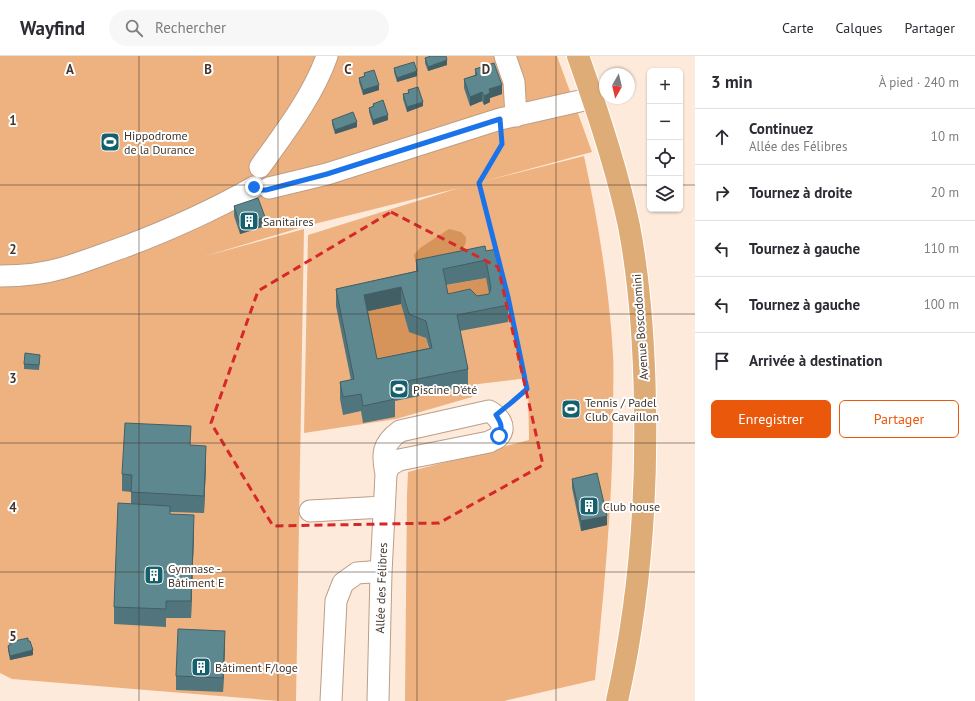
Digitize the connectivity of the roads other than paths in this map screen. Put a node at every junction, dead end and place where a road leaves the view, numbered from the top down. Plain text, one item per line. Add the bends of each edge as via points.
1 (327, 56) edge
2 (505, 56) edge
3 (578, 56) edge
4 (514, 82) junction
5 (593, 98) junction
6 (567, 104) junction
7 (508, 118) junction
8 (261, 188) junction
9 (0, 276) edge
10 (386, 474) junction
11 (384, 507) junction
12 (310, 511) dead end
13 (381, 573) junction
14 (331, 701) edge
15 (378, 701) edge
16 (617, 701) edge

1 - 8 lane via 296,116 251,175 250,180
2 - 4 lane
3 - 5 main road, Avenue Boscodomini
4 - 6 lane via 530,96 543,101
4 - 7 lane
5 - 6 lane
5 - 16 main road, Avenue Boscodomini via 628,226 636,272 645,376 646,438 639,567
6 - 7 lane
7 - 8 lane via 327,174
8 - 9 lane via 163,232 64,268
10 - 10 lane, Allée des Félibres via 390,466 399,460 490,442 499,436 501,422 489,411 400,431 390,438 384,450
10 - 11 lane, Allée des Félibres
11 - 12 lane
11 - 13 lane, Allée des Félibres
13 - 14 lane via 357,574 343,583 336,601
13 - 15 lane, Allée des Félibres

